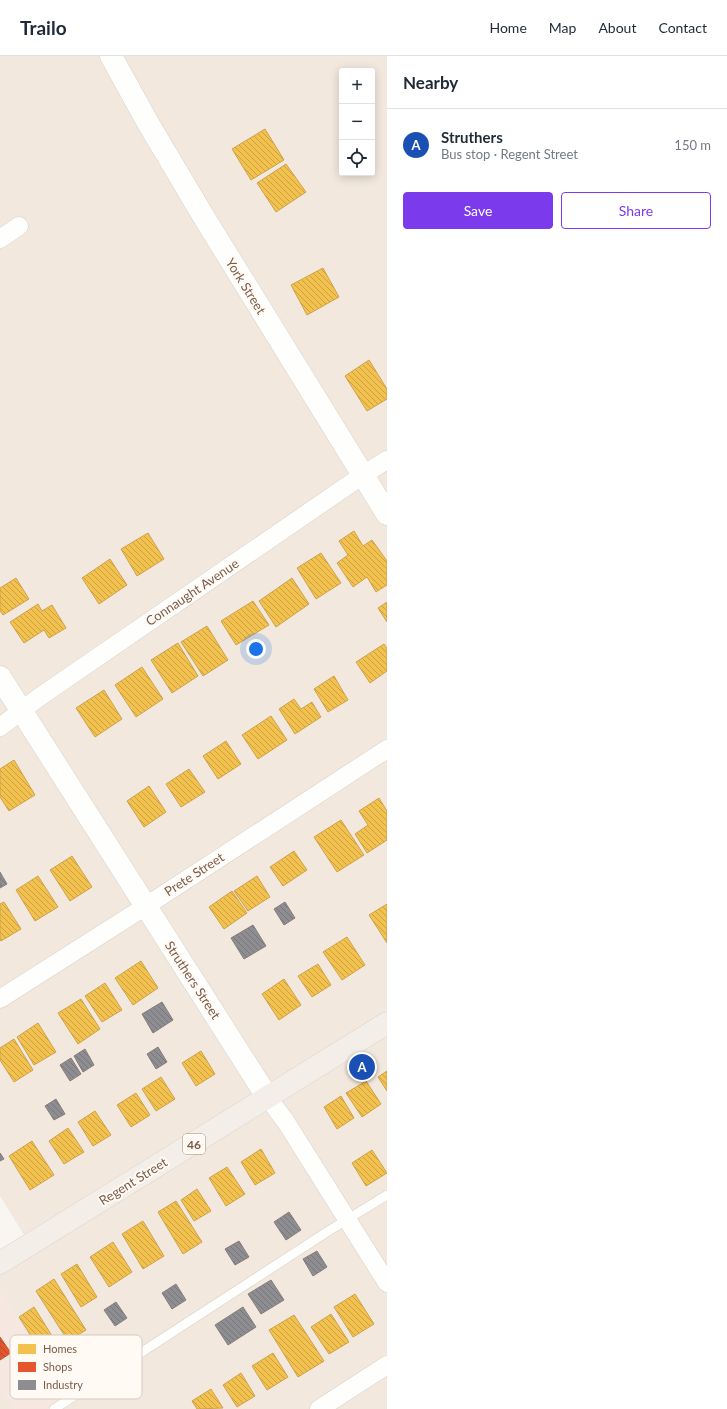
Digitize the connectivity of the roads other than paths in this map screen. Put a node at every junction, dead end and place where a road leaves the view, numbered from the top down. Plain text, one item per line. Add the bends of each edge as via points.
1 (111, 56) edge
2 (19, 226) dead end
3 (0, 239) edge
4 (387, 460) edge
5 (363, 475) junction
6 (387, 514) edge
7 (0, 677) edge
8 (21, 711) junction
9 (0, 727) edge
10 (387, 749) edge
11 (146, 906) junction
12 (0, 999) edge
13 (387, 1023) edge
14 (268, 1098) junction
15 (387, 1195) edge
16 (347, 1220) junction
17 (0, 1263) edge
18 (387, 1283) edge
19 (142, 1352) edge
20 (387, 1365) edge
21 (70, 1399) edge
22 (54, 1409) edge
23 (319, 1409) edge

1 - 5 street, York Street via 198,207
2 - 3 street
4 - 5 street, Connaught Avenue
5 - 6 street, York Street
5 - 8 street, Connaught Avenue
7 - 8 street, Struthers Street
8 - 9 street, Connaught Avenue
8 - 11 street, Struthers Street
10 - 11 street, Prete Street
11 - 12 street, Prete Street
11 - 14 street, Struthers Street
13 - 14 main road, Regent Street / 46
14 - 16 street, Struthers Street via 286,1122
14 - 17 main road, Regent Street / 46
15 - 16 lane
16 - 18 street, Struthers Street
16 - 19 lane
20 - 23 street
21 - 22 lane

